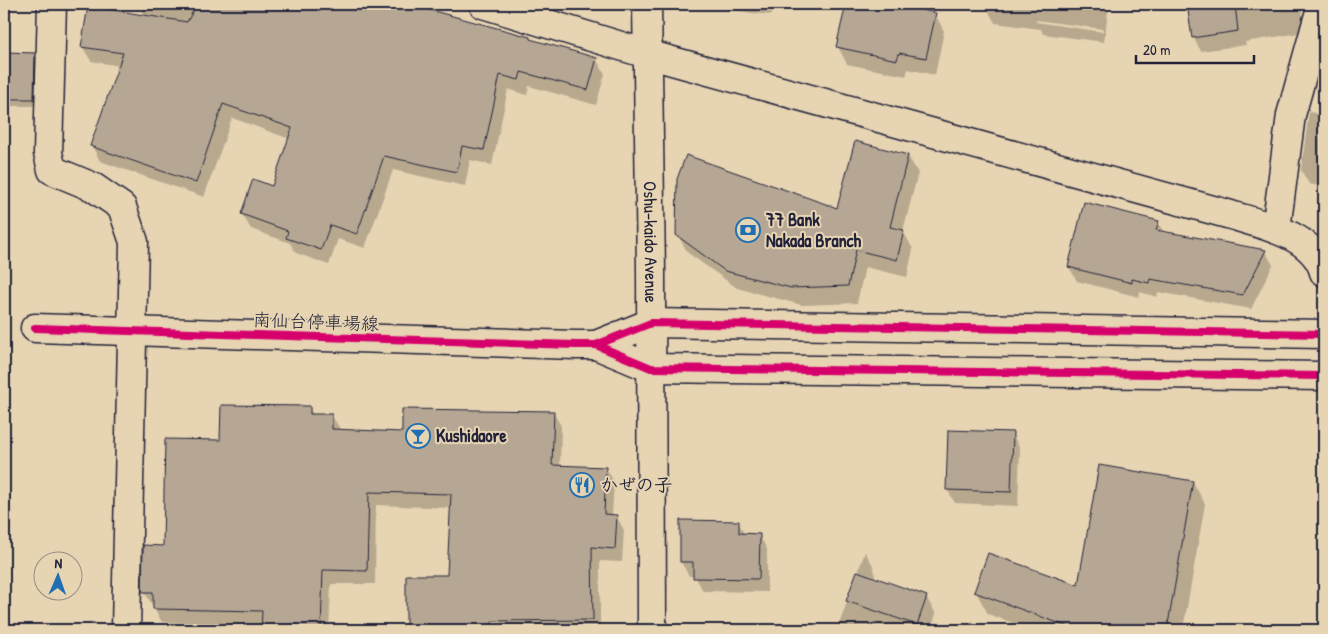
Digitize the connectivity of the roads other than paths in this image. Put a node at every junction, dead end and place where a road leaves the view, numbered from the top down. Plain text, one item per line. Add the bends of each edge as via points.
1 (52, 4) edge
2 (483, 4) edge
3 (647, 4) edge
4 (1322, 4) edge
5 (647, 54) junction
6 (1276, 229) junction
7 (1324, 272) edge
8 (651, 323) junction
9 (35, 328) dead end
10 (132, 331) junction
11 (1324, 334) edge
12 (596, 345) junction
13 (651, 368) junction
14 (1324, 376) edge
15 (126, 630) edge
16 (652, 630) edge

1 - 10 street via 48,153 52,170 93,187 122,207 134,242
2 - 5 street
3 - 5 street, Oshu-kaido Avenue
4 - 6 street via 1291,115
5 - 6 street
5 - 8 street, Oshu-kaido Avenue
6 - 7 street via 1312,250 1322,262
8 - 11 street
8 - 12 street, 南仙台停車場線
8 - 13 street, Oshu-kaido Avenue
9 - 10 street, 南仙台停車場線
10 - 12 street, 南仙台停車場線
10 - 15 street
12 - 13 street, 南仙台停車場線
13 - 14 street
13 - 16 street, Oshu-kaido Avenue

